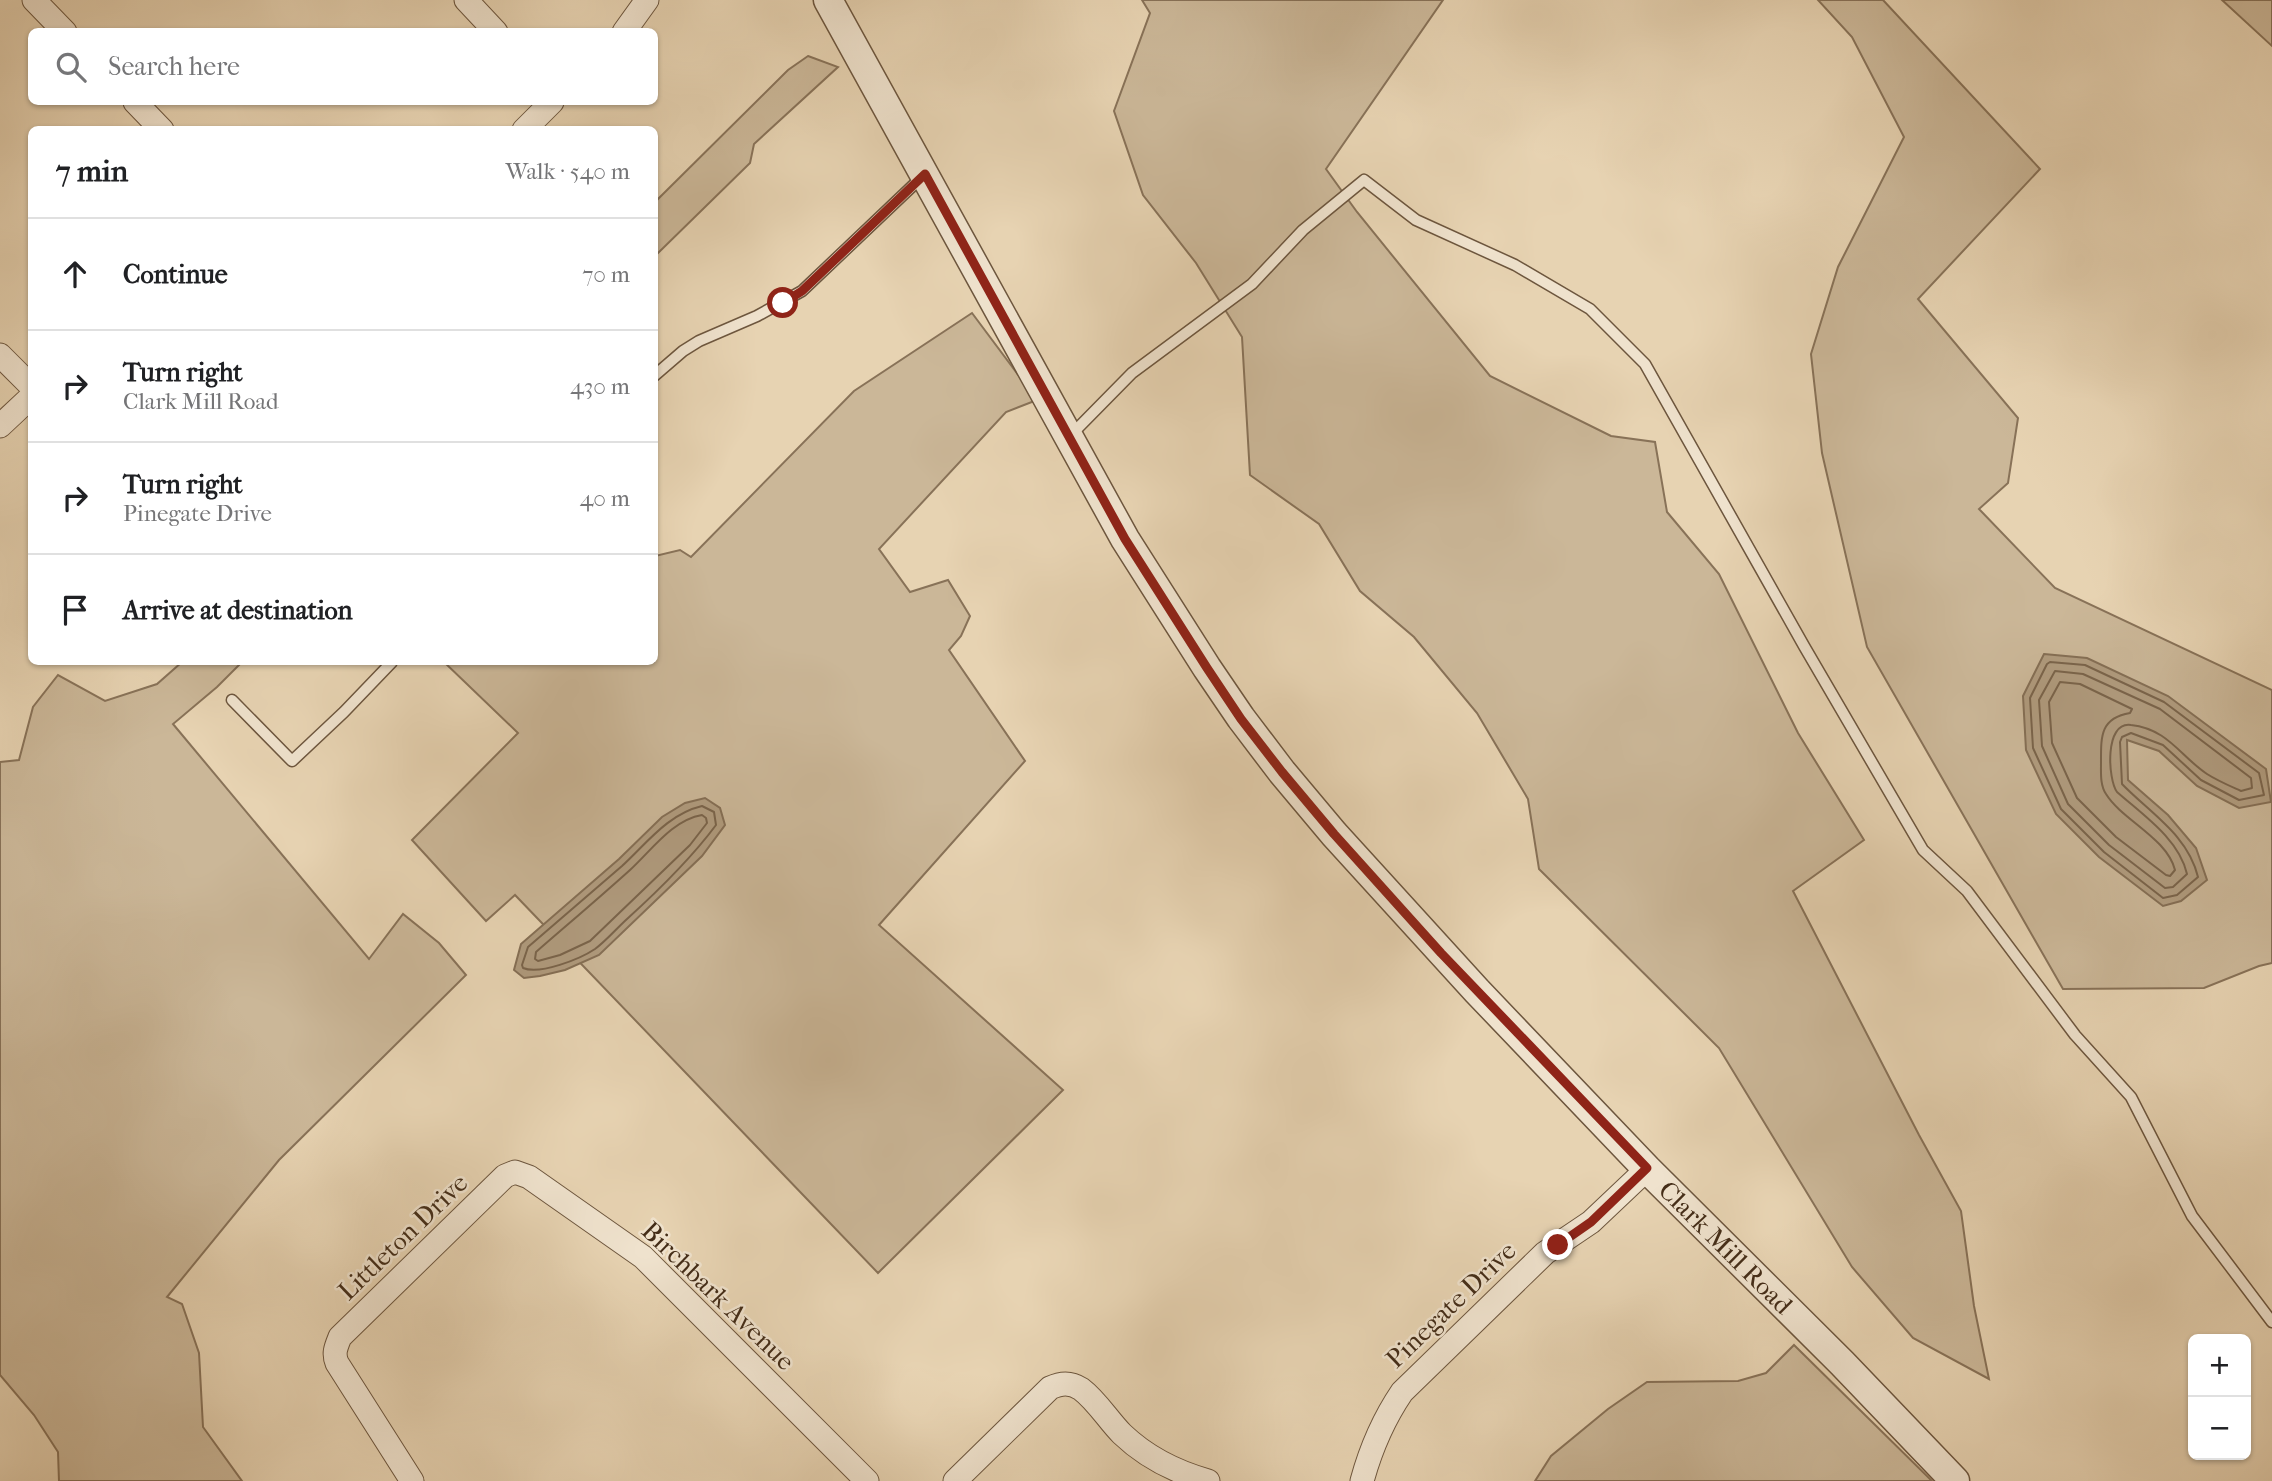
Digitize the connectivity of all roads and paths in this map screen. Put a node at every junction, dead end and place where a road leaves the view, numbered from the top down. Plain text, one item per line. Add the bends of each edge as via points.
1 (34, 0) edge
2 (466, 0) edge
3 (647, 0) edge
4 (828, 0) edge
5 (61, 28) edge
6 (492, 28) edge
7 (627, 28) edge
8 (138, 105) edge
9 (549, 105) edge
10 (158, 126) edge
11 (528, 126) edge
12 (925, 174) junction
13 (0, 355) edge
14 (658, 373) edge
15 (28, 383) edge
16 (28, 400) edge
17 (0, 426) edge
18 (1070, 436) junction
19 (389, 665) edge
20 (232, 700) dead end
21 (1647, 1168) junction
22 (515, 1172) joint
23 (2272, 1322) edge
24 (412, 1481) edge
25 (867, 1481) edge
26 (955, 1481) edge
27 (1208, 1481) edge
28 (1362, 1481) edge
29 (1955, 1481) edge

1 - 5 street
2 - 6 street
3 - 7 street
4 - 12 street, Clark Mill Road
8 - 10 street
9 - 11 street
12 - 14 lane via 802,291 699,341
12 - 18 street, Clark Mill Road
13 - 15 street
16 - 17 street
18 - 21 street, Clark Mill Road via 1145,571 1282,772 1424,934
18 - 23 lane via 1132,373 1252,284 1303,230 1364,180 1416,220 1515,265 1590,309 1645,364 1923,850 1967,891 2075,1035 2131,1097 2193,1216
19 - 20 lane via 292,761
21 - 28 street, Pinegate Drive via 1591,1222 1545,1253 1402,1392 1381,1428
21 - 29 street, Clark Mill Road
22 - 24 street, Littleton Drive via 505,1176 335,1348 337,1363
22 - 25 street, Birchbark Avenue via 529,1177 643,1257
26 - 27 street via 1060,1383 1081,1390 1123,1435 1163,1464

